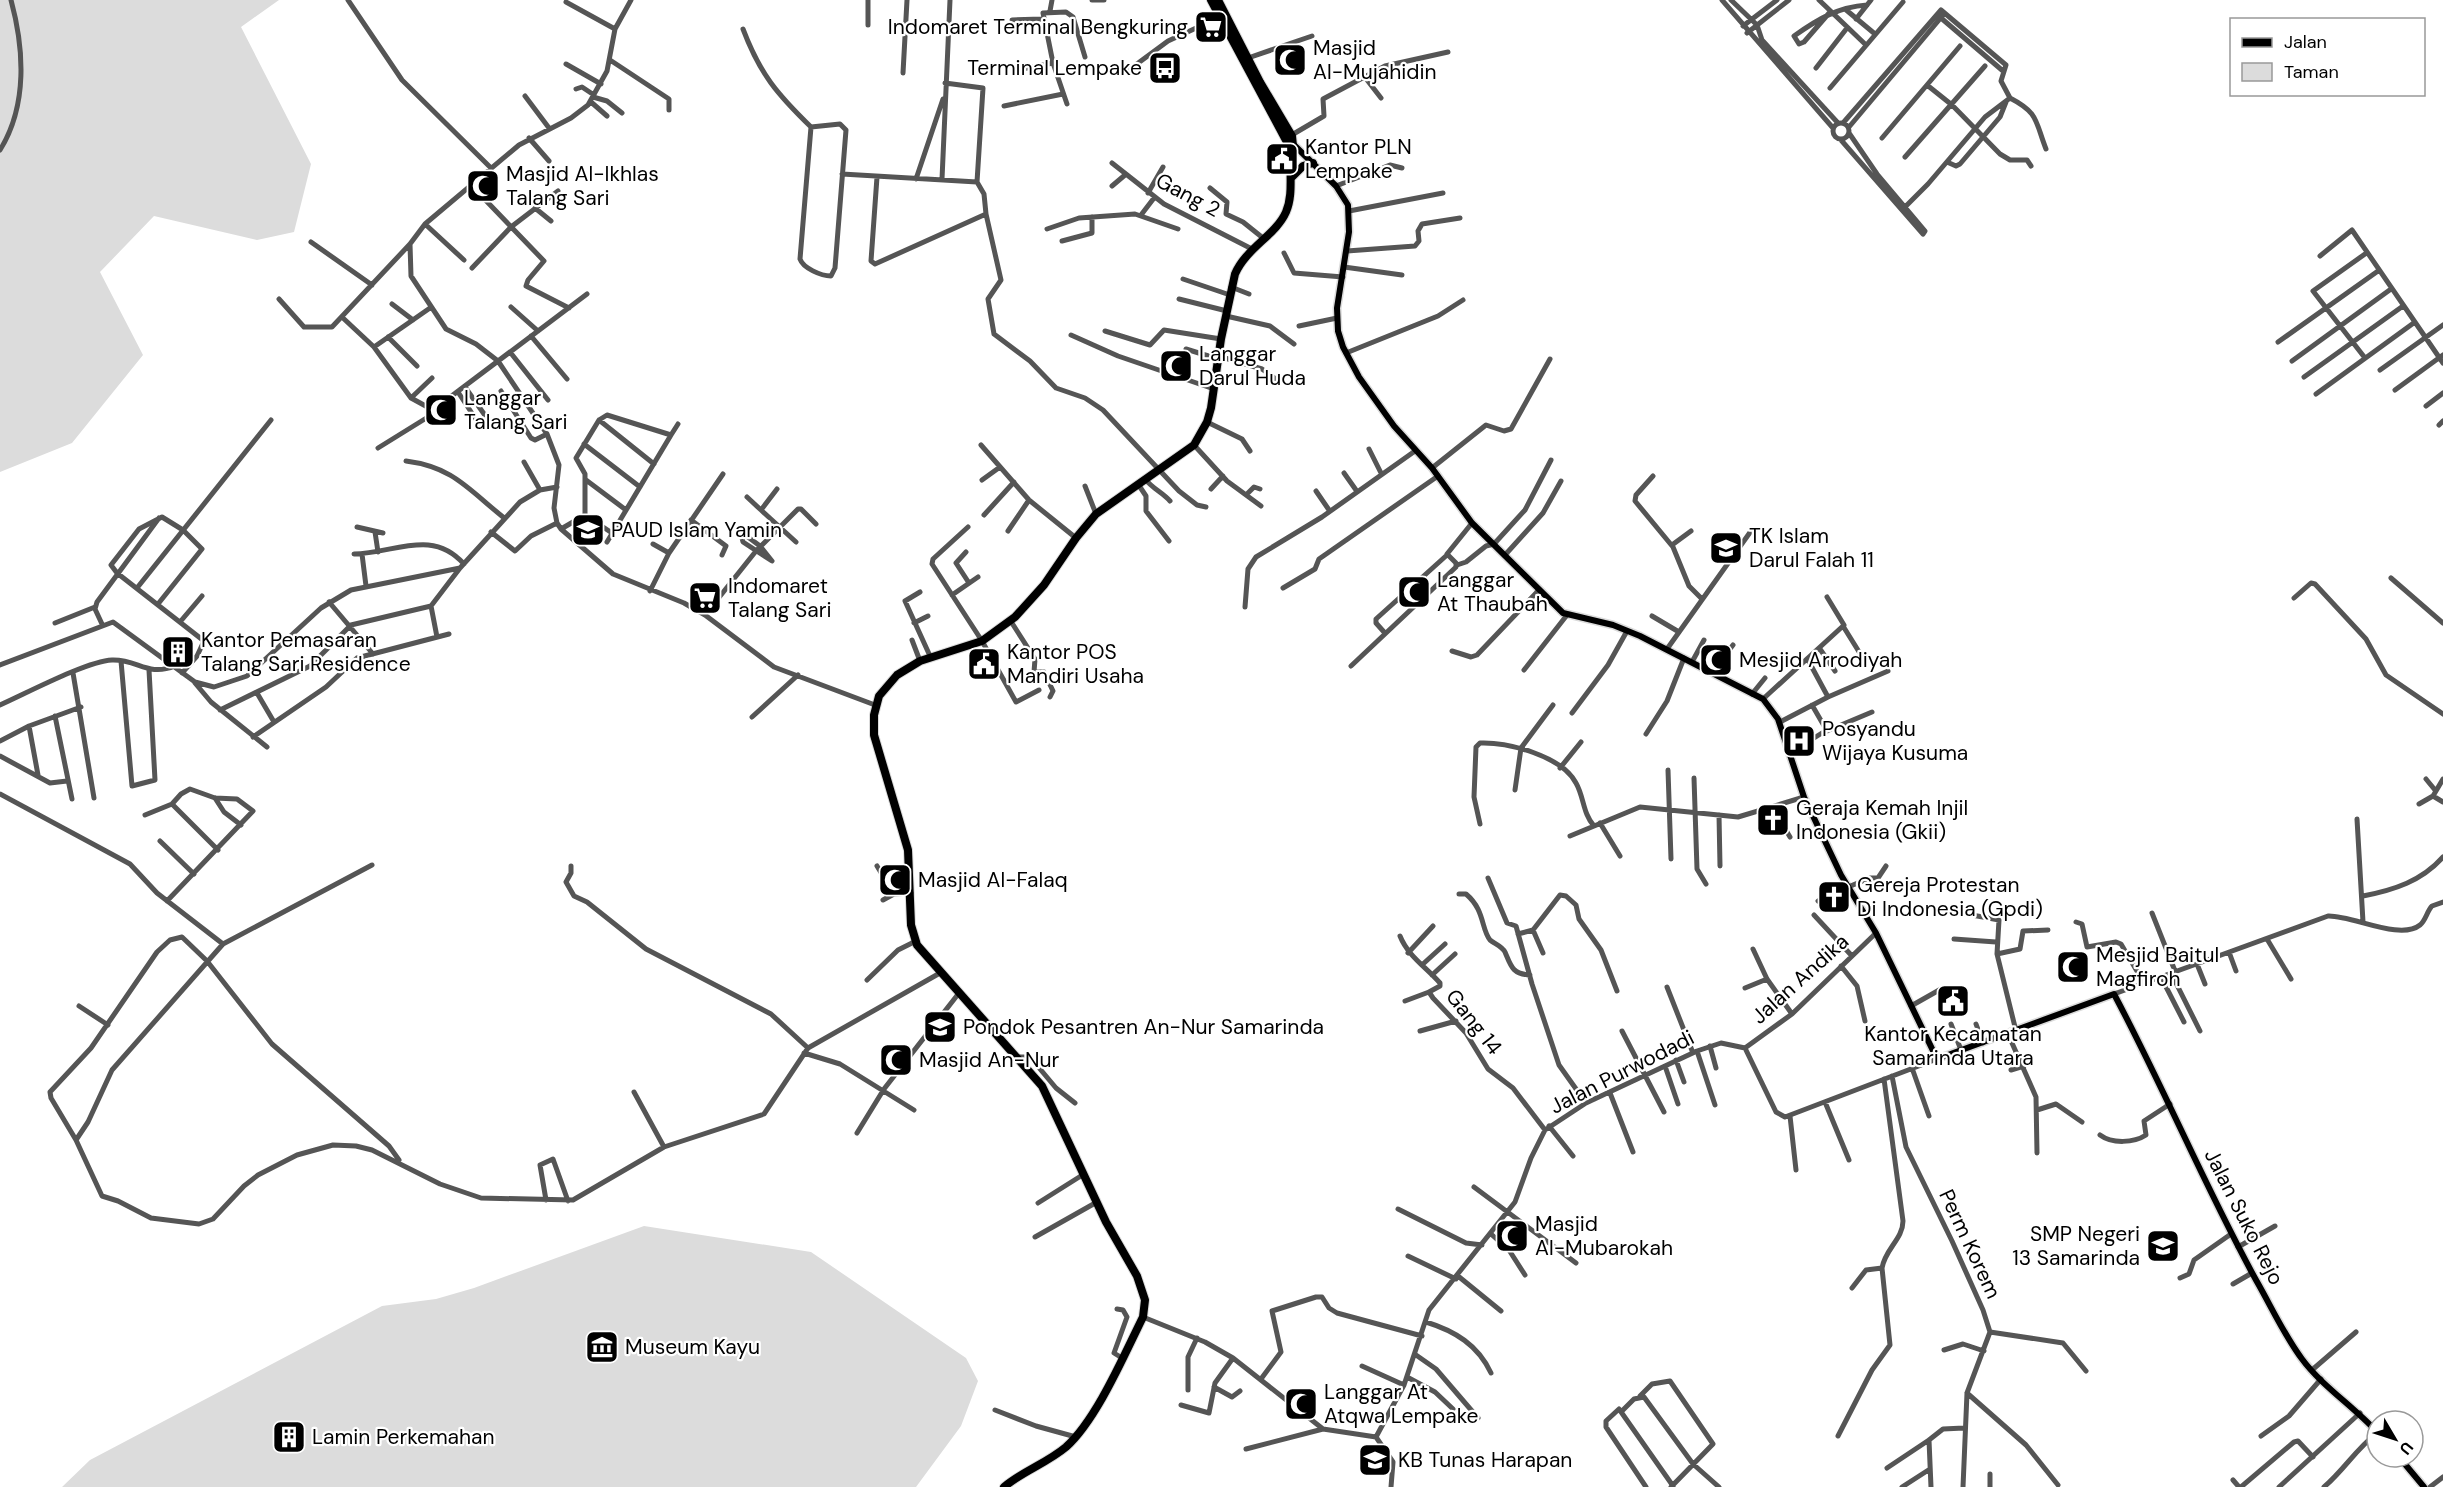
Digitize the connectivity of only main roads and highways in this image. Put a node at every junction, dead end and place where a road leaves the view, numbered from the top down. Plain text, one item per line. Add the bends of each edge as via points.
1 (1211, 0) edge
2 (1218, 0) edge
3 (1290, 139) junction
4 (1313, 163) junction
5 (1291, 178) junction
6 (2365, 1419) edge
7 (2409, 1469) edge
8 (1005, 1487) edge
9 (2424, 1487) edge

1 - 3 highway
2 - 3 highway
3 - 4 main road
3 - 5 highway
4 - 5 highway via 1303,166
4 - 6 main road, Jalan Suko Rejo via 1347,200 1349,211 1337,318 1346,353 1359,377 1472,523 1567,615 1627,631 1763,699 1775,711 1804,797 1847,885 1876,933 1936,1059 2114,994 2231,1234 2297,1352
5 - 8 highway via 1287,210 1238,267 1230,291 1207,422 1194,445 1096,514 1044,585 1010,620 982,641 920,661 890,681 875,705 874,735 908,850 912,930 916,941 921,952 1042,1086 1137,1276 1145,1300 1143,1317 1076,1437
7 - 9 main road

